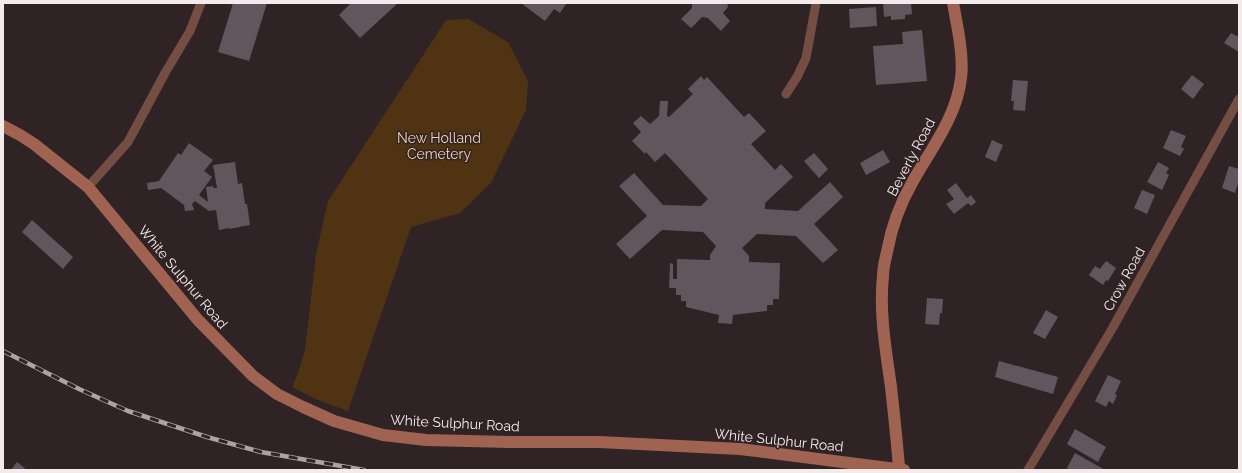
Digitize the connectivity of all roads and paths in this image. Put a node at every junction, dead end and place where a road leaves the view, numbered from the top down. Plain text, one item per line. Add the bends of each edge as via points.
1 (201, 3) edge
2 (816, 3) edge
3 (954, 3) edge
4 (786, 94) dead end
5 (1239, 99) edge
6 (3, 126) edge
7 (88, 187) junction
8 (902, 469) edge
9 (1028, 470) edge

1 - 7 street via 190,30 128,142
2 - 4 street via 806,58
3 - 8 street, Beverly Road via 961,56 962,77 959,93 943,130 912,182 901,207 893,228 882,276 884,335
5 - 9 street, Crow Road via 1112,329
6 - 7 street, White Sulphur Road via 34,144
7 - 8 street, White Sulphur Road via 198,320 253,376 277,394 334,421 383,435 426,440 599,442 721,447

